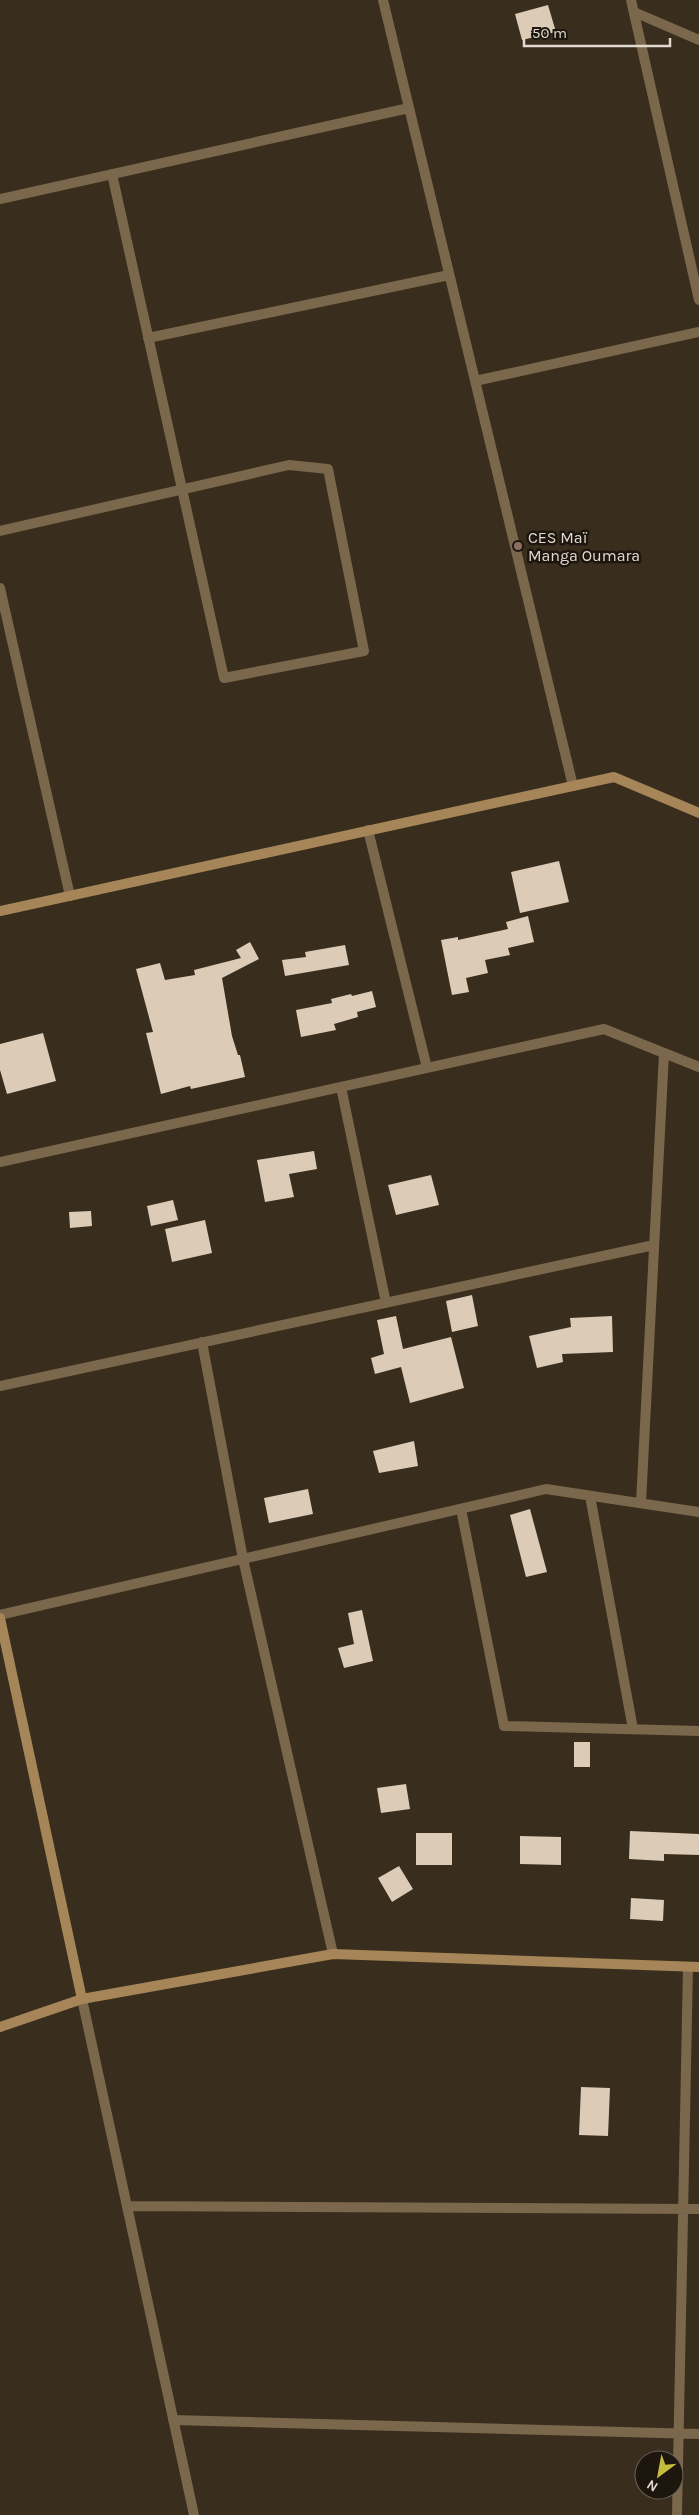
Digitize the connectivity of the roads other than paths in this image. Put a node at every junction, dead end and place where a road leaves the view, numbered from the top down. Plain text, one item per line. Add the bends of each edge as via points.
1 (383, 0) edge
2 (631, 0) edge
3 (634, 12) junction
4 (699, 40) edge
5 (409, 108) junction
6 (112, 174) junction
7 (0, 199) edge
8 (449, 275) junction
9 (699, 300) edge
10 (699, 332) edge
11 (148, 338) junction
12 (475, 381) junction
13 (182, 490) junction
14 (0, 531) edge
15 (0, 588) edge
16 (573, 786) junction
17 (699, 813) edge
18 (368, 830) junction
19 (70, 896) junction
20 (0, 911) edge
21 (664, 1053) junction
22 (699, 1067) edge
23 (427, 1068) junction
24 (341, 1087) junction
25 (0, 1162) edge
26 (654, 1245) junction
27 (386, 1303) junction
28 (202, 1342) junction
29 (0, 1386) edge
30 (590, 1496) junction
31 (641, 1503) junction
32 (461, 1509) junction
33 (699, 1512) edge
34 (243, 1559) junction
35 (0, 1616) edge
36 (633, 1729) junction
37 (699, 1731) edge
38 (333, 1954) junction
39 (694, 1967) edge
40 (82, 1999) junction
41 (0, 2027) edge
42 (127, 2206) junction
43 (683, 2208) junction
44 (699, 2209) edge
45 (173, 2420) junction
46 (679, 2433) junction
47 (699, 2434) edge
48 (194, 2515) edge
49 (677, 2515) edge

1 - 5 street
2 - 3 street
3 - 4 street
3 - 9 street
5 - 6 street
5 - 8 street
6 - 7 street
6 - 11 street
8 - 11 street
8 - 12 street
10 - 12 street
11 - 13 street
12 - 16 street
13 - 13 street via 289,465 328,469 364,651 224,678
13 - 14 street
15 - 19 street
16 - 17 street via 614,777
16 - 18 street
18 - 19 street
18 - 23 street
19 - 20 street
21 - 22 street
21 - 23 street via 604,1029
21 - 26 street
23 - 24 street
24 - 25 street
24 - 27 street
26 - 27 street
26 - 31 street
27 - 28 street
28 - 29 street
28 - 34 street
30 - 31 street
30 - 32 street via 546,1489
30 - 36 street
31 - 33 street
32 - 34 street
32 - 36 street via 504,1726
34 - 35 street
34 - 38 street
35 - 40 street
36 - 37 street
38 - 39 street
38 - 40 street
39 - 43 street
40 - 41 street
40 - 42 street
42 - 43 street
42 - 45 street
43 - 44 street
43 - 46 street
45 - 46 street
45 - 48 street
46 - 47 street
46 - 49 street

